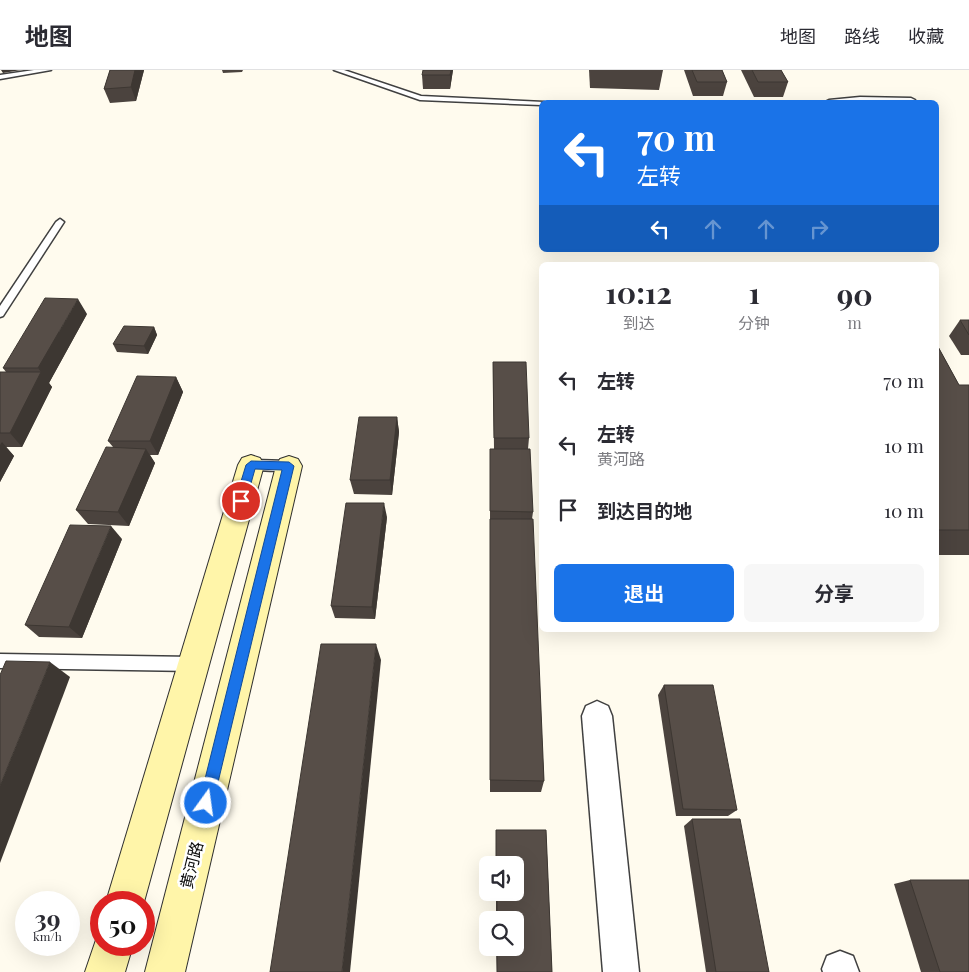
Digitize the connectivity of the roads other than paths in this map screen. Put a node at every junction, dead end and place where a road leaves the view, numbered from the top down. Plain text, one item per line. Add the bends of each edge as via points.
1 (48, 70) edge
2 (337, 70) edge
3 (0, 78) edge
4 (850, 100) edge
5 (911, 100) dead end
6 (539, 103) edge
7 (60, 222) dead end
8 (0, 314) edge
9 (251, 465) joint
10 (289, 466) joint
11 (0, 661) edge
12 (194, 664) junction
13 (597, 716) dead end
14 (128, 891) edge
15 (110, 956) edge
16 (105, 972) edge
17 (165, 972) edge
18 (621, 972) edge

1 - 3 lane
2 - 6 lane via 420,98
4 - 5 lane
7 - 8 lane
9 - 10 lane
9 - 12 main road
10 - 17 main road, 黄河路
11 - 12 lane
12 - 14 main road
13 - 18 street
15 - 16 main road

